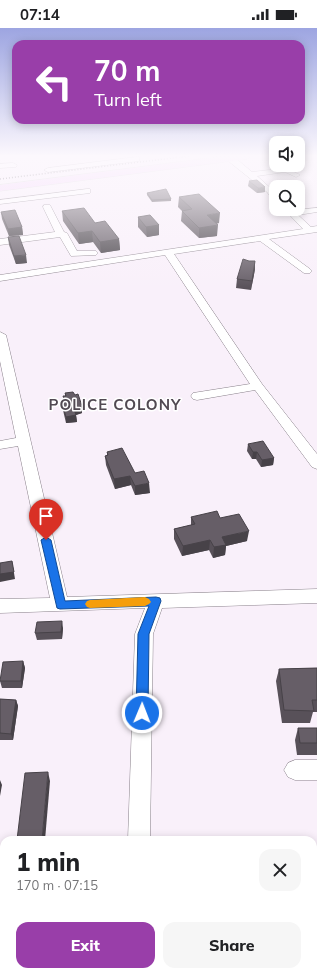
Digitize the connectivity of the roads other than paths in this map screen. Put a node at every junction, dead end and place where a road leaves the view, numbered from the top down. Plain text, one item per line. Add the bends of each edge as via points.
1 (14, 200) edge
2 (0, 202) edge
3 (47, 207) dead end
4 (305, 210) edge
5 (317, 210) edge
6 (296, 216) edge
7 (313, 230) edge
8 (60, 234) junction
9 (261, 237) junction
10 (0, 242) edge
11 (167, 251) junction
12 (93, 253) dead end
13 (307, 271) dead end
14 (0, 278) edge
15 (0, 335) edge
16 (258, 386) junction
17 (197, 396) dead end
18 (24, 442) junction
19 (0, 445) edge
20 (304, 447) junction
21 (317, 458) edge
22 (317, 464) edge
23 (317, 596) edge
24 (156, 601) junction
25 (60, 605) junction
26 (0, 606) edge
27 (295, 770) dead end
28 (317, 770) edge
29 (139, 836) edge

1 - 2 street
3 - 8 street
4 - 5 street
6 - 7 street
7 - 9 street
8 - 10 street
8 - 12 street via 64,235 74,254
9 - 11 street
9 - 13 street via 273,249
11 - 14 street
11 - 16 street
15 - 18 street
16 - 17 street
16 - 20 street
18 - 19 street
18 - 25 street
20 - 21 street
20 - 22 street
23 - 24 street
24 - 25 street
24 - 29 street via 144,634
25 - 26 street
27 - 28 street

